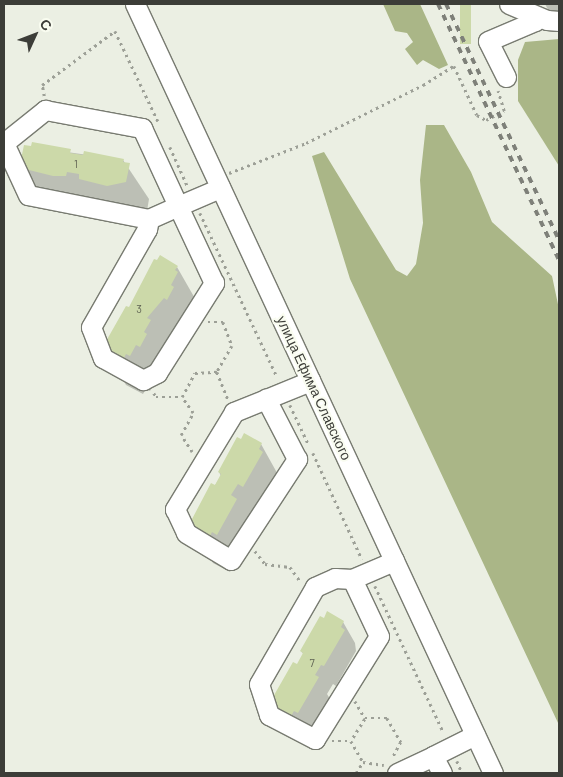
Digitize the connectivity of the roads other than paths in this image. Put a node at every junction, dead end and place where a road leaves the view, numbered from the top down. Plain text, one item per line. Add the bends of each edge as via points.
1 (135, 4) edge
2 (510, 4) edge
3 (538, 17) junction
4 (559, 21) edge
5 (500, 80) road end
6 (218, 183) junction
7 (186, 203) junction
8 (149, 219) junction
9 (310, 381) junction
10 (266, 399) junction
11 (394, 561) junction
12 (360, 575) junction
13 (475, 735) junction
14 (433, 756) junction
15 (397, 773) edge
16 (442, 773) edge
17 (493, 773) edge

1 - 6 street, улица Ефима Славского
2 - 3 street
3 - 4 street
3 - 5 street via 488,41
6 - 7 street
6 - 9 street, улица Ефима Славского
7 - 8 street
7 - 8 street via 214,283 156,374 146,379 103,358 91,327 147,229
7 - 8 street via 142,128 45,110 4,142 28,195
9 - 10 street
9 - 11 street, улица Ефима Славского
10 - 10 street via 234,412 175,509 186,533 231,560 297,459
11 - 12 street
11 - 13 street, улица Ефима Славского
12 - 12 street via 379,636 315,739 269,715 259,684 315,587 335,578
13 - 14 street
13 - 17 street, улица Ефима Славского
14 - 15 street
14 - 16 street

